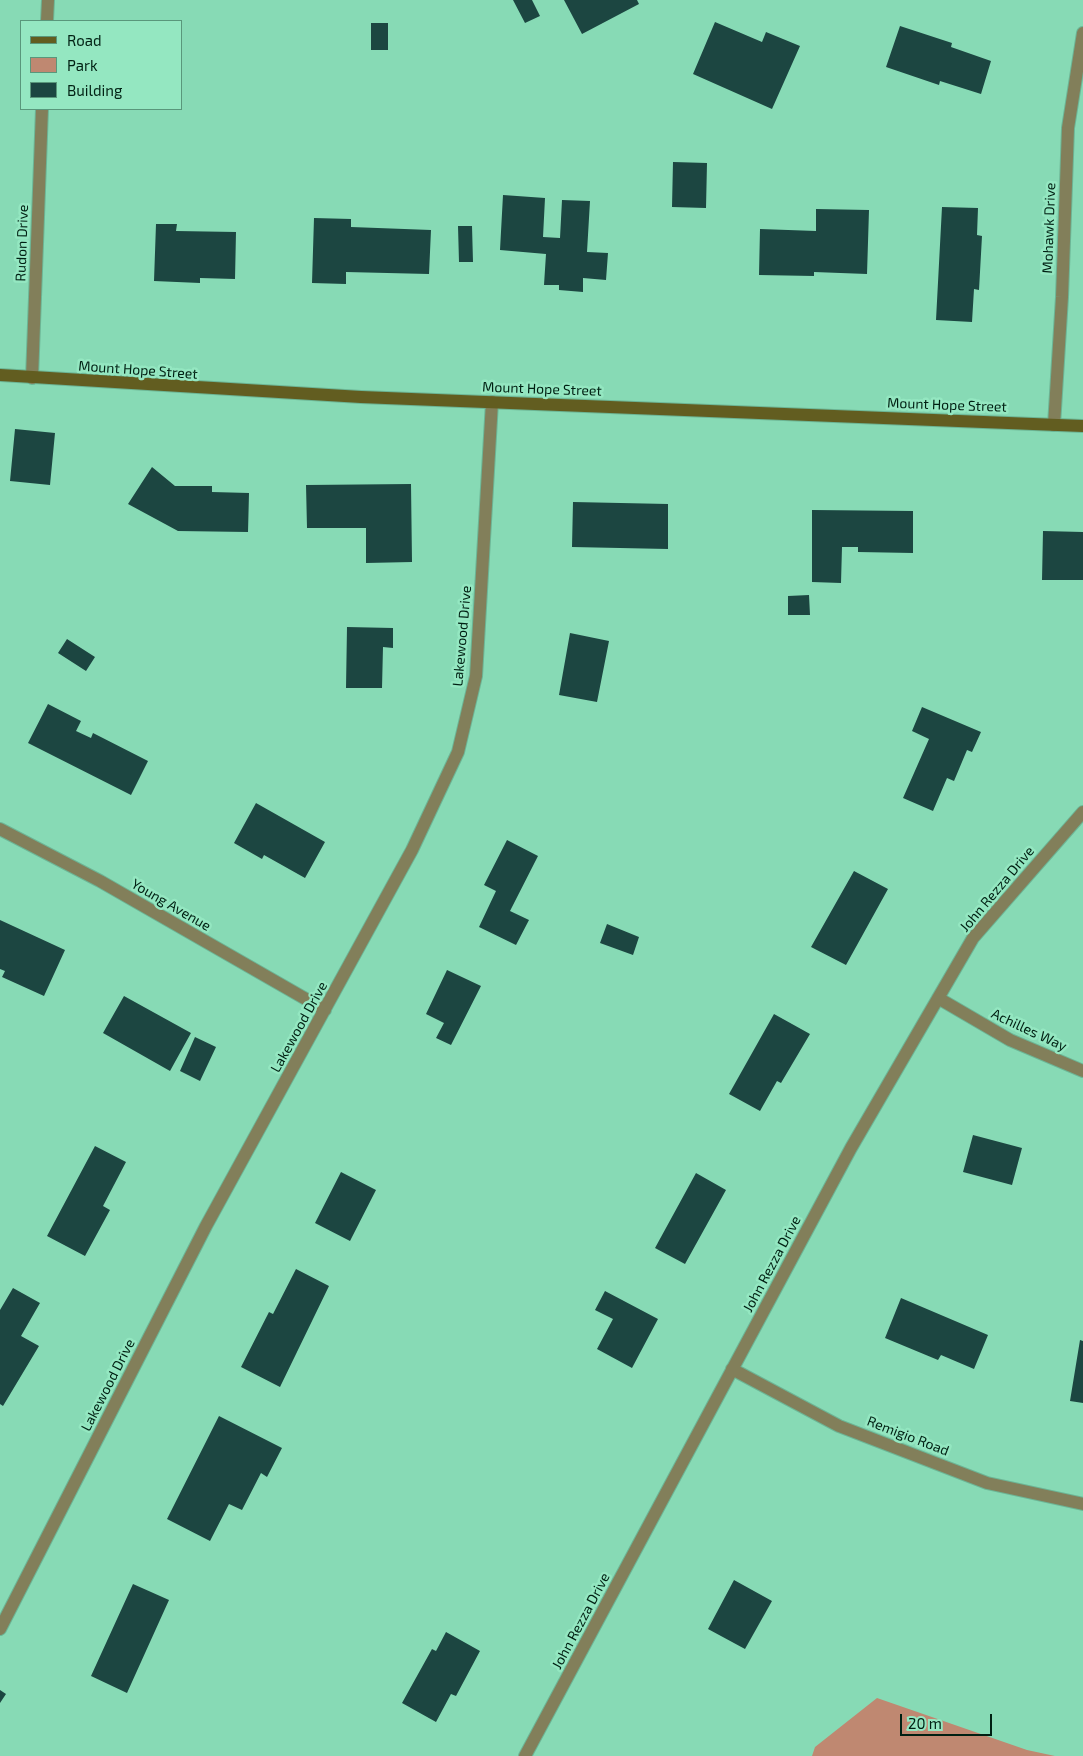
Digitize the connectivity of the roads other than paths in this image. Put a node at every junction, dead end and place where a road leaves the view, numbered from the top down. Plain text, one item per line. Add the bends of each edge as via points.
1 (48, 0) edge
2 (47, 20) edge
3 (1083, 33) edge
4 (42, 110) edge
5 (0, 375) edge
6 (32, 378) junction
7 (492, 402) junction
8 (1054, 425) junction
9 (1083, 426) edge
10 (1083, 812) edge
11 (0, 830) edge
12 (938, 998) junction
13 (325, 1010) junction
14 (1083, 1070) edge
15 (732, 1369) junction
16 (1083, 1504) edge
17 (0, 1629) edge
18 (525, 1756) edge

1 - 2 street
3 - 8 street, Mohawk Drive via 1068,128
4 - 6 street, Rudon Drive
5 - 6 street, Mount Hope Street
6 - 7 street, Mount Hope Street
7 - 8 street, Mount Hope Street
7 - 13 street, Lakewood Drive via 476,676 458,752 412,850
8 - 9 street, Mount Hope Street
10 - 12 street, John Rezza Drive via 973,938
11 - 13 street, Young Avenue via 100,881
12 - 14 street, Achilles Way via 1010,1040
12 - 15 street, John Rezza Drive via 851,1148
13 - 17 street, Lakewood Drive via 206,1226
15 - 16 street, Remigio Road via 839,1426 988,1483
15 - 18 street, John Rezza Drive

